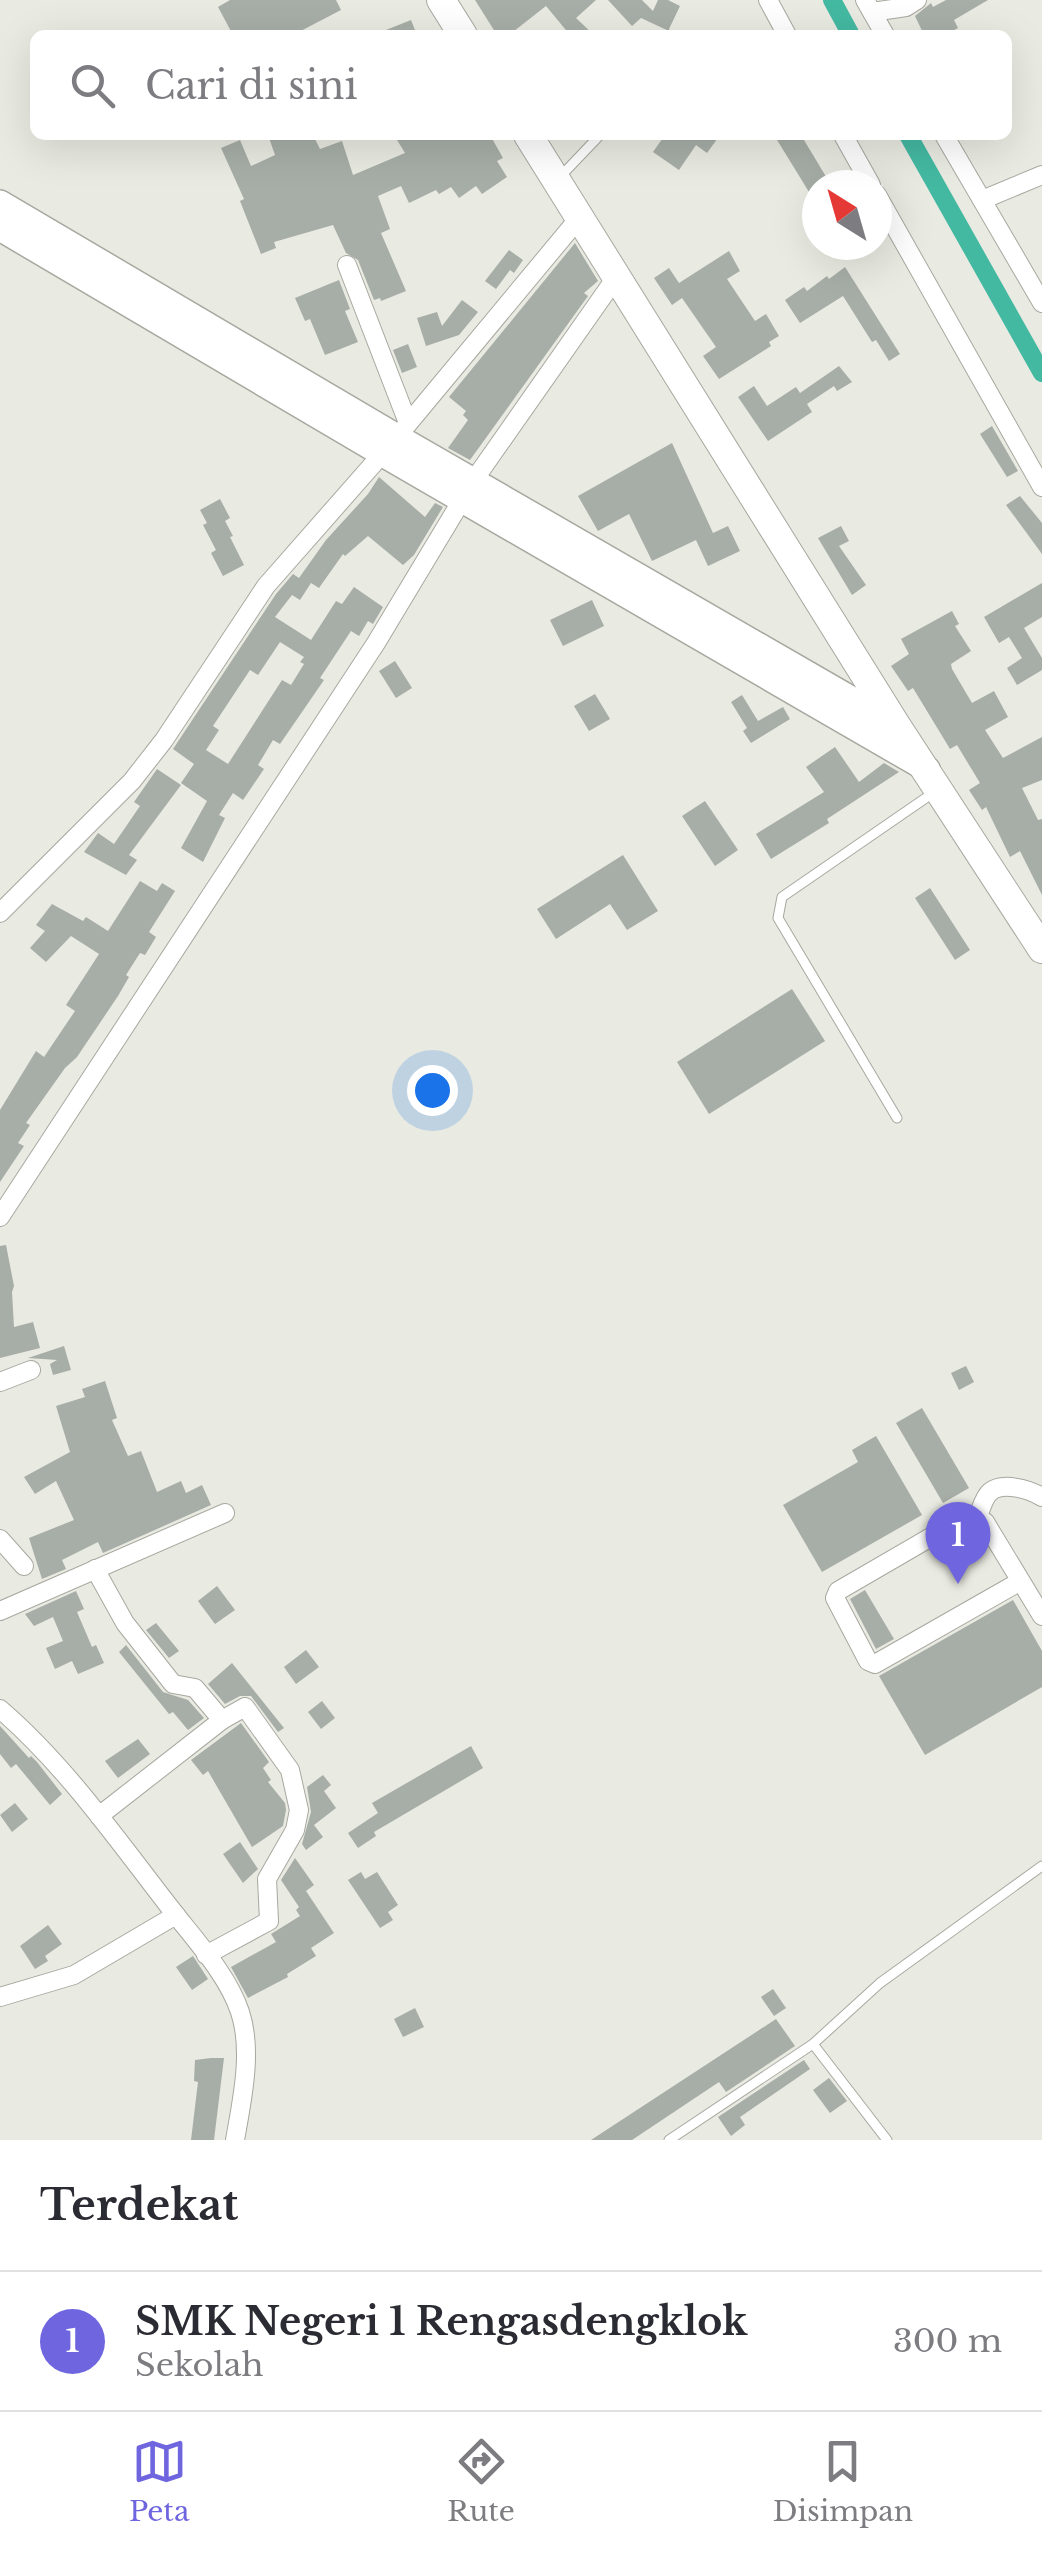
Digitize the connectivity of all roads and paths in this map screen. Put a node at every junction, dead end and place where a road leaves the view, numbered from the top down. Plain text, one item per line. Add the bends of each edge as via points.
1 (441, 0) edge
2 (768, 0) edge
3 (917, 0) edge
4 (868, 6) edge
5 (460, 30) edge
6 (784, 30) edge
7 (882, 30) edge
8 (531, 140) edge
9 (595, 140) edge
10 (846, 140) edge
11 (947, 140) edge
12 (863, 170) edge
13 (1042, 174) edge
14 (557, 180) junction
15 (982, 200) junction
16 (0, 203) edge
17 (579, 218) junction
18 (892, 222) edge
19 (0, 228) edge
20 (347, 265) dead end
21 (617, 276) junction
22 (1042, 303) edge
23 (396, 438) junction
24 (1042, 487) edge
25 (468, 490) junction
26 (896, 724) junction
27 (933, 779) junction
28 (0, 914) edge
29 (1042, 949) edge
30 (897, 1118) dead end
31 (0, 1217) edge
32 (31, 1370) dead end
33 (0, 1382) edge
34 (1042, 1497) edge
35 (226, 1512) dead end
36 (978, 1516) junction
37 (0, 1539) edge
38 (24, 1566) dead end
39 (95, 1568) junction
40 (1020, 1582) junction
41 (0, 1611) edge
42 (1042, 1616) edge
43 (0, 1708) edge
44 (222, 1720) junction
45 (99, 1816) junction
46 (1042, 1866) edge
47 (176, 1916) junction
48 (206, 1955) junction
49 (0, 1997) edge
50 (813, 2044) junction
51 (235, 2140) edge
52 (670, 2140) edge
53 (887, 2140) edge

1 - 5 main road
2 - 6 street
3 - 4 street via 906,7
4 - 7 street
8 - 14 main road
9 - 14 lane
10 - 12 street
11 - 15 street
13 - 15 street
14 - 17 main road
15 - 22 street
16 - 23 street
17 - 21 main road
17 - 23 street
18 - 24 street
19 - 23 street
20 - 23 street
21 - 25 street
21 - 26 main road
23 - 25 street
23 - 28 street via 266,586 132,781
25 - 26 street
25 - 27 street
25 - 31 street via 376,643
26 - 27 main road
27 - 29 main road
27 - 30 lane via 782,897 779,907 790,940
32 - 33 street
34 - 36 street via 996,1488
35 - 39 street
36 - 40 street
36 - 40 street via 962,1518 835,1594 868,1661 878,1664
37 - 38 street
39 - 41 street
39 - 44 street via 125,1624 173,1684 195,1688
40 - 42 street
43 - 45 street
44 - 45 street
44 - 48 street via 246,1708 290,1770 298,1822 267,1879 269,1921
45 - 47 street
46 - 50 lane via 880,1982
47 - 48 street
47 - 49 street via 74,1975
48 - 51 street via 231,1991 244,2029
50 - 52 lane
50 - 53 lane

